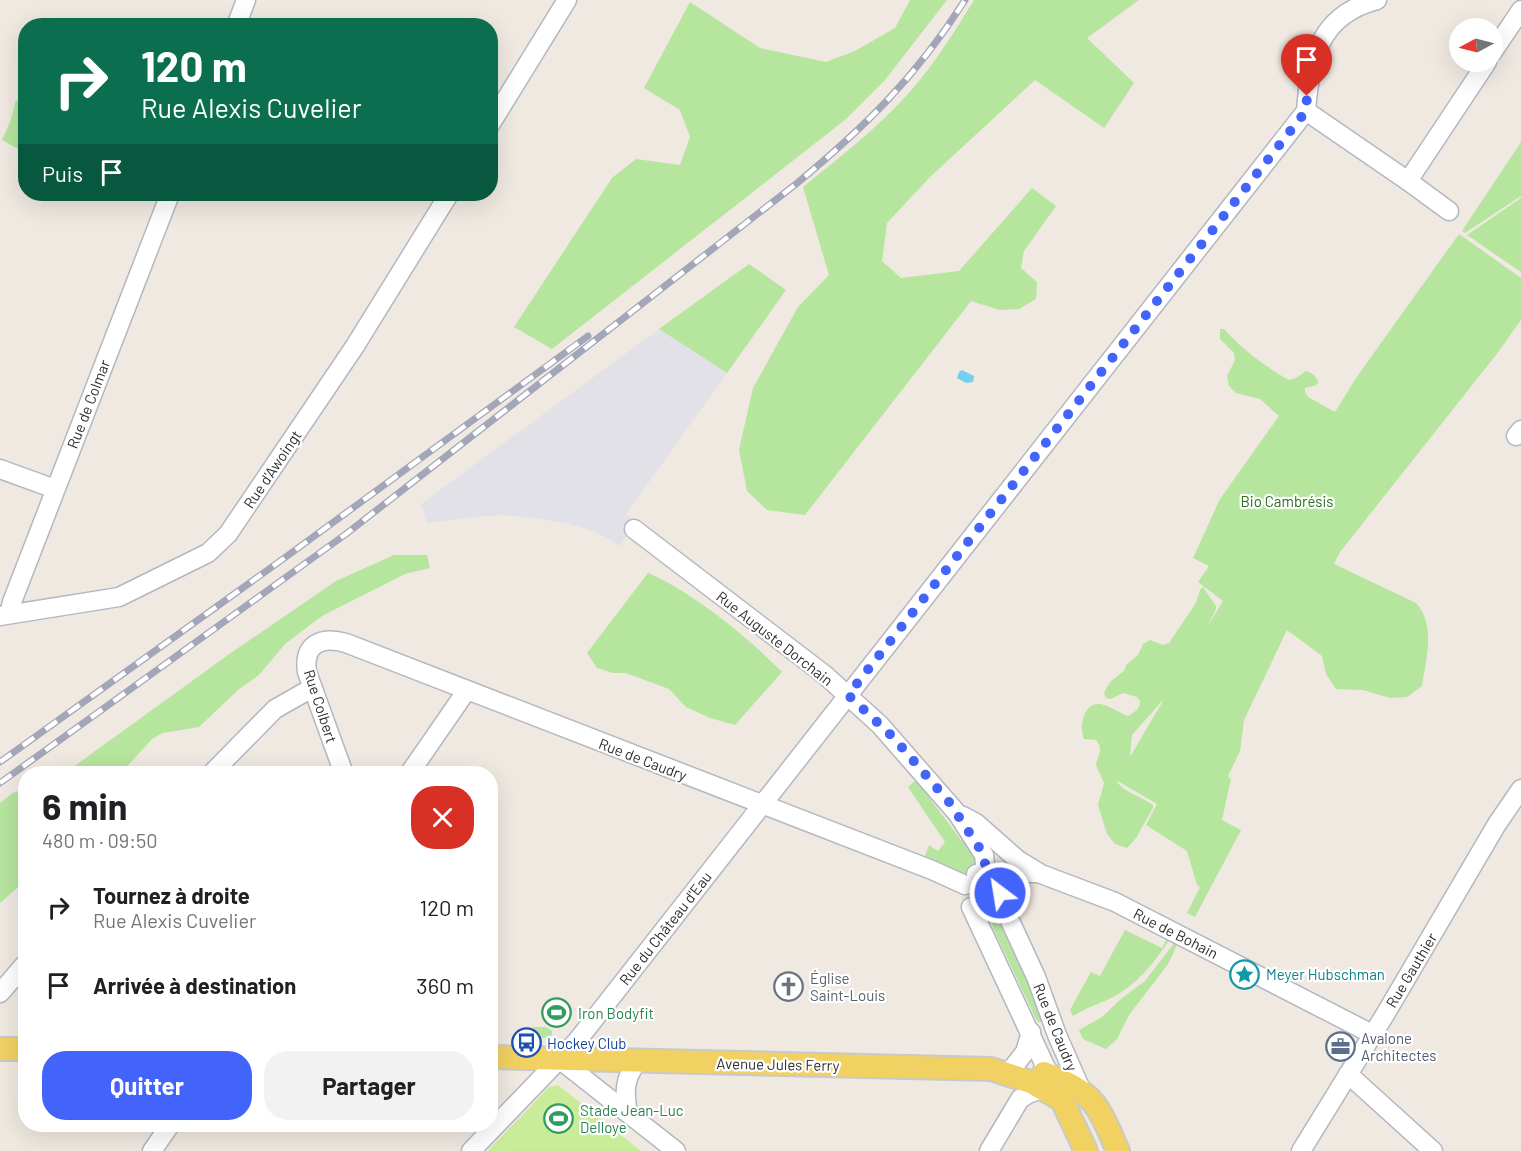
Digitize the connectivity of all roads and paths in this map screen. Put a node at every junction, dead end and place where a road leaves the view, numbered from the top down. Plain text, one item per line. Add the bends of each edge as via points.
1 (246, 0) edge
2 (567, 0) edge
3 (1377, 0) edge
4 (1521, 10) edge
5 (239, 18) edge
6 (1503, 37) edge
7 (1480, 72) edge
8 (1306, 111) junction
9 (498, 112) edge
10 (1408, 181) junction
11 (167, 201) edge
12 (445, 201) edge
13 (1449, 211) dead end
14 (0, 469) edge
15 (55, 489) junction
16 (634, 529) dead end
17 (4, 615) edge
18 (320, 641) joint
19 (312, 688) junction
20 (467, 690) junction
21 (848, 695) junction
22 (219, 766) edge
23 (341, 766) edge
24 (415, 766) edge
25 (1521, 789) edge
26 (761, 805) junction
27 (957, 813) junction
28 (1041, 874) junction
29 (989, 875) junction
30 (965, 885) junction
31 (1000, 893) junction
32 (971, 907) junction
33 (18, 972) edge
34 (0, 993) edge
35 (1030, 1032) junction
36 (1372, 1034) junction
37 (0, 1049) edge
38 (18, 1049) edge
39 (498, 1058) edge
40 (559, 1059) junction
41 (638, 1061) junction
42 (1015, 1071) junction
43 (1348, 1074) junction
44 (1051, 1087) junction
45 (1083, 1094) junction
46 (1020, 1099) junction
47 (628, 1113) junction
48 (498, 1123) edge
49 (165, 1132) edge
50 (489, 1132) edge
51 (152, 1151) edge
52 (471, 1151) edge
53 (676, 1151) edge
54 (988, 1151) edge
55 (1086, 1151) edge
56 (1118, 1151) edge
57 (1300, 1151) edge
58 (1433, 1151) edge

1 - 5 street
2 - 9 street
3 - 8 street via 1349,12 1321,41 1310,68
4 - 6 street
7 - 10 street
8 - 10 street
8 - 21 street, Rue du Château d'Eau
10 - 13 street
11 - 15 street, Rue de Colmar
12 - 17 street, Rue d'Awoingt via 355,346 215,548 120,597
14 - 15 street
15 - 17 street, Rue de Colmar
16 - 21 street, Rue Auguste Dorchain
18 - 19 street, Rue Colbert via 307,660
18 - 20 street, Rue de Caudry via 346,643
19 - 22 street via 275,709
19 - 23 street, Rue Colbert
20 - 24 street
20 - 26 street, Rue de Caudry
21 - 26 street, Rue du Château d'Eau
21 - 27 street, Rue Auguste Dorchain via 893,737
25 - 36 street, Rue Gauthier
26 - 30 street, Rue de Caudry
26 - 40 street, Rue du Château d'Eau
27 - 28 street, Rue de Bohain
27 - 29 street, Rue Auguste Dorchain via 984,855
28 - 29 street, Rue de Bohain
28 - 36 street, Rue de Bohain via 1115,902
29 - 30 street via 975,874
29 - 31 street via 998,882
30 - 32 street via 965,898
31 - 32 street via 991,908
31 - 45 street, Rue de Caudry
32 - 35 street, Rue de Caudry
33 - 34 street
35 - 42 street, Rue de Caudry
35 - 44 street, Rue de Caudry
36 - 43 street, Rue Gauthier
37 - 38 main road
39 - 40 main road, Avenue Jules Ferry
40 - 41 main road, Avenue Jules Ferry
40 - 47 street
40 - 48 street, Rue du Château d'Eau
41 - 42 main road, Avenue Jules Ferry
41 - 47 street via 625,1084
42 - 44 main road, Avenue Jules Ferry via 1034,1069
42 - 46 street
43 - 57 street, Rue Gauthier
43 - 58 street
44 - 45 main road, Rue de Caudry
44 - 46 street
44 - 55 main road, Rue de Caudry via 1066,1107
45 - 56 main road, Rue de Caudry via 1096,1106
46 - 54 street
47 - 53 street
49 - 51 street
50 - 52 street, Rue du Château d'Eau

